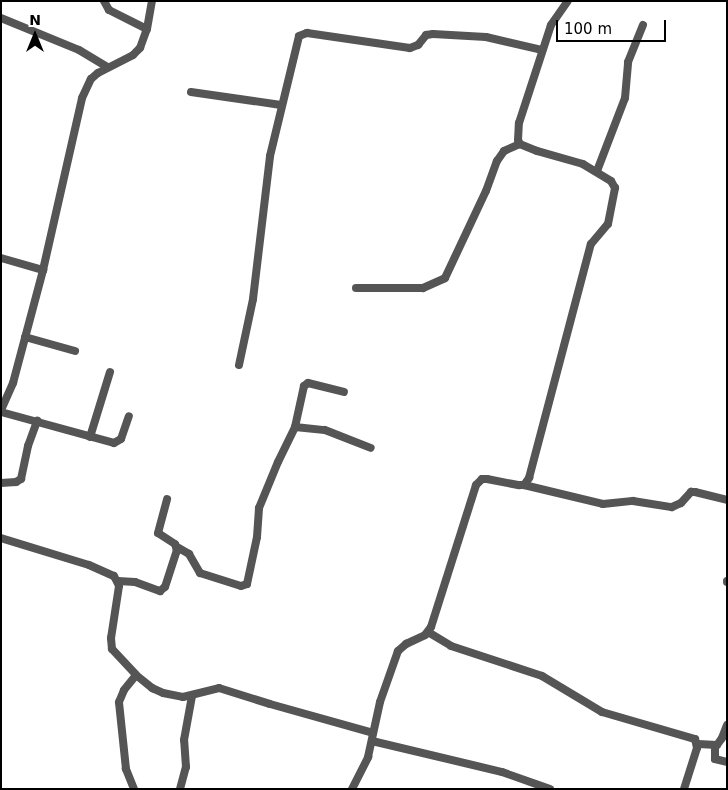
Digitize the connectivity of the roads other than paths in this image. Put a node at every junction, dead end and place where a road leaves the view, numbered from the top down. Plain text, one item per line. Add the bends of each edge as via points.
1 (104, 1) edge
2 (152, 1) edge
3 (568, 1) edge
4 (1, 18) edge
5 (643, 25) dead end
6 (147, 29) junction
7 (542, 50) junction
8 (106, 68) junction
9 (191, 92) dead end
10 (281, 105) junction
11 (520, 144) junction
12 (597, 171) junction
13 (1, 258) edge
14 (43, 270) junction
15 (356, 288) dead end
16 (25, 337) junction
17 (76, 351) dead end
18 (239, 365) dead end
19 (110, 372) dead end
20 (344, 392) dead end
21 (1, 411) edge
22 (129, 416) dead end
23 (36, 422) junction
24 (295, 427) junction
25 (90, 437) junction
26 (371, 448) dead end
27 (1, 482) edge
28 (524, 485) junction
29 (167, 499) dead end
30 (727, 500) edge
31 (1, 538) edge
32 (177, 547) junction
33 (118, 581) junction
34 (428, 632) junction
35 (136, 675) junction
36 (192, 696) junction
37 (727, 725) edge
38 (372, 737) junction
39 (698, 744) junction
40 (714, 746) junction
41 (727, 762) edge
42 (134, 789) edge
43 (180, 789) edge
44 (352, 789) edge
45 (550, 789) edge
46 (684, 789) edge

1 - 6 street via 108,10
2 - 6 street
3 - 7 street via 554,20
4 - 8 street via 79,50
5 - 12 street via 628,62 624,98
6 - 8 street via 140,48 133,56
7 - 10 street via 495,39 451,35 429,34 410,48 302,34 297,40
7 - 11 street via 519,123 517,135
8 - 14 street via 92,79 82,98
9 - 10 street
10 - 18 street via 270,156 253,299
11 - 12 street
11 - 15 street via 504,151 497,161 445,278 423,288
12 - 28 street via 615,188 608,224 591,244 532,473
13 - 14 street
14 - 16 street
16 - 17 street
16 - 21 street via 13,384
19 - 25 street
20 - 24 street via 306,384
21 - 23 street
22 - 25 street via 118,441
23 - 25 street
23 - 27 street via 21,479
24 - 26 street via 324,430
24 - 32 street via 259,508 257,537 247,584 241,586 200,573 189,554
28 - 30 street via 603,504 633,501 672,507 691,492
28 - 34 street via 482,479 476,485
29 - 32 street via 158,533
31 - 33 street via 89,564 109,572
32 - 33 street via 163,589
33 - 35 street via 111,644
34 - 38 street via 398,651
34 - 39 street via 451,646 542,676 602,712 690,737
35 - 36 street via 162,693
35 - 42 street via 119,702 126,769
36 - 38 street via 210,688 219,688
36 - 43 street via 184,740 186,767
37 - 40 street via 722,738
38 - 44 street via 368,757
38 - 45 street via 502,772
39 - 40 street
39 - 46 street
40 - 41 street via 715,759

